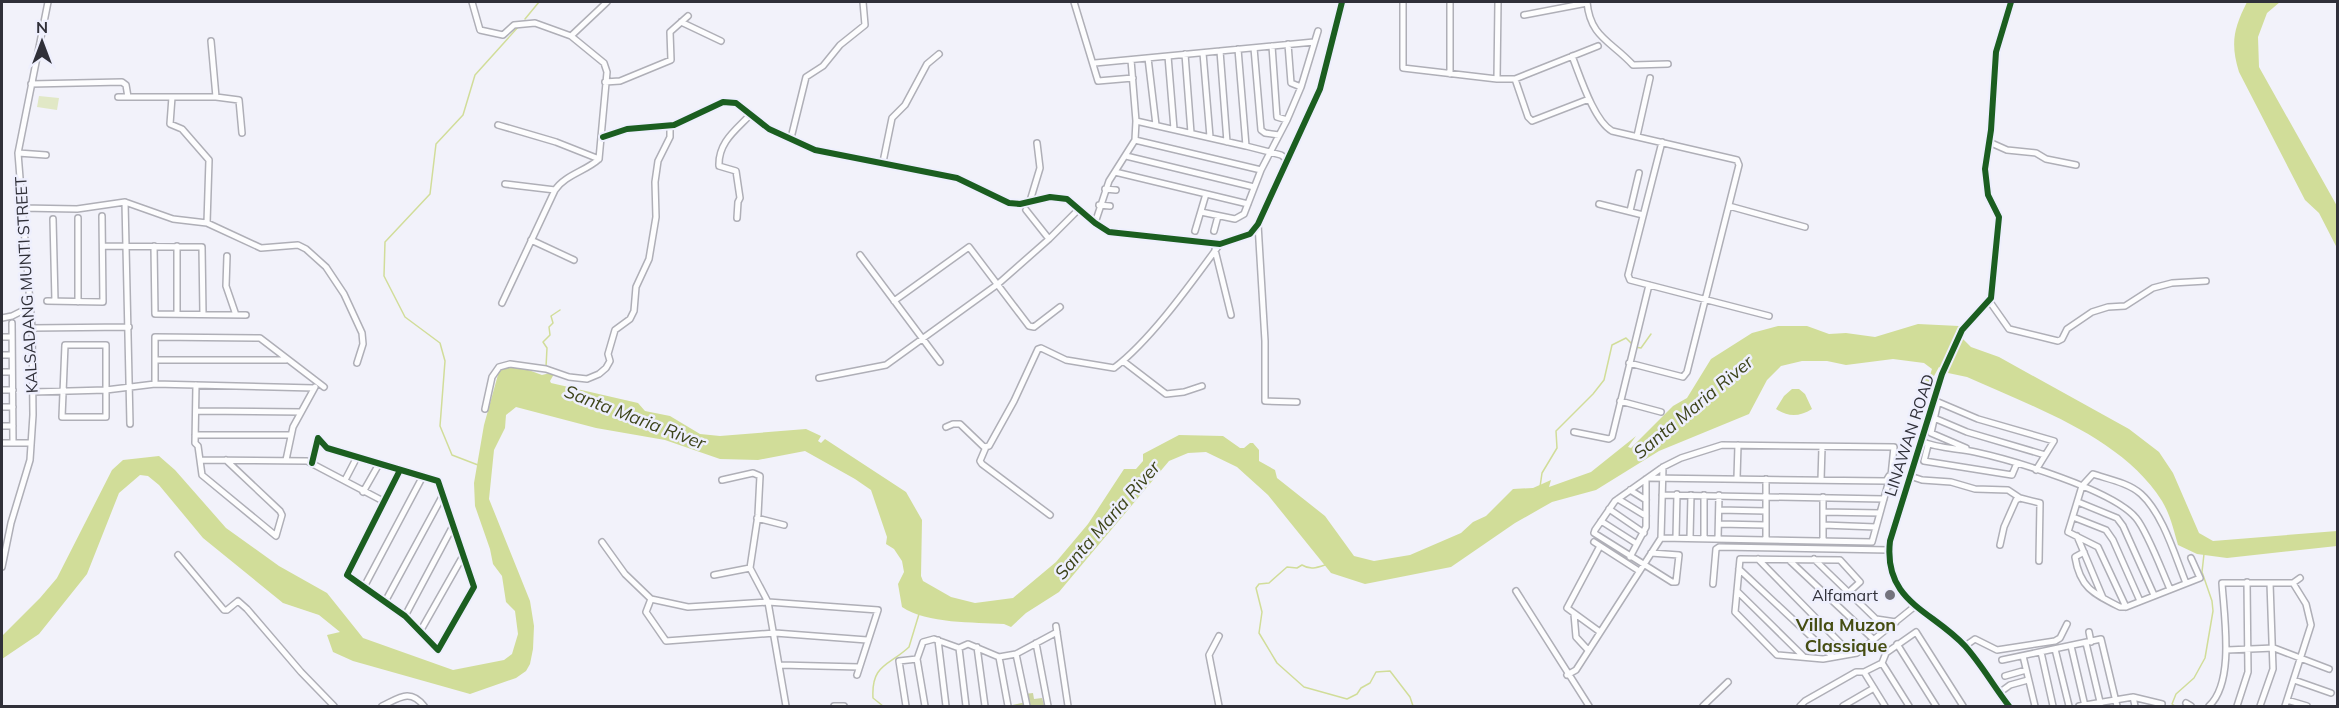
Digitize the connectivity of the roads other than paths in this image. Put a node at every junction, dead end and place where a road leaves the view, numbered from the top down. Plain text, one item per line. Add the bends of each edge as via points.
1 (48, 2) edge
2 (471, 2) edge
3 (607, 2) edge
4 (863, 2) edge
5 (1074, 2) edge
6 (1342, 2) edge
7 (1403, 2) edge
8 (1450, 2) edge
9 (1498, 2) edge
10 (1587, 2) edge
11 (2011, 2) edge
12 (1524, 15) dead end
13 (688, 16) dead end
14 (681, 22) junction
15 (1318, 31) dead end
16 (571, 36) junction
17 (211, 41) dead end
18 (721, 41) dead end
19 (1314, 42) junction
20 (1288, 44) junction
21 (1598, 45) dead end
22 (1272, 46) junction
23 (1254, 48) junction
24 (1238, 49) junction
25 (1220, 51) junction
26 (1203, 53) junction
27 (939, 54) dead end
28 (1185, 54) junction
29 (1168, 56) junction
30 (1572, 56) junction
31 (1148, 58) junction
32 (1131, 60) junction
33 (1095, 63) junction
34 (1668, 64) dead end
35 (1450, 74) junction
36 (1133, 78) junction
37 (1650, 78) dead end
38 (1497, 79) junction
39 (1515, 79) junction
40 (606, 82) junction
41 (31, 84) junction
42 (1301, 87) junction
43 (118, 97) dead end
44 (128, 97) junction
45 (172, 97) junction
46 (216, 97) junction
47 (1589, 99) junction
48 (751, 114) junction
49 (1287, 120) junction
50 (1136, 121) junction
51 (498, 125) dead end
52 (670, 125) junction
53 (1156, 125) junction
54 (1174, 129) junction
55 (242, 133) dead end
56 (1191, 133) junction
57 (1279, 135) junction
58 (1637, 136) junction
59 (603, 137) junction
60 (1210, 137) junction
61 (791, 138) junction
62 (1135, 140) junction
63 (1227, 142) junction
64 (1662, 142) junction
65 (1989, 142) junction
66 (1037, 143) dead end
67 (1246, 146) junction
68 (18, 153) junction
69 (1272, 153) junction
70 (46, 155) dead end
71 (1126, 156) junction
72 (599, 159) junction
73 (1287, 160) junction
74 (883, 162) junction
75 (2076, 165) dead end
76 (1262, 170) junction
77 (1115, 172) junction
78 (1639, 173) dead end
79 (505, 184) dead end
80 (1254, 187) junction
81 (1105, 189) junction
82 (555, 190) junction
83 (1116, 190) dead end
84 (1206, 194) junction
85 (1030, 201) junction
86 (124, 202) junction
87 (1248, 204) junction
88 (1599, 204) dead end
89 (1099, 205) junction
90 (1110, 206) dead end
91 (1729, 206) junction
92 (21, 208) junction
93 (1078, 209) junction
94 (1026, 210) dead end
95 (1630, 211) junction
96 (1201, 212) junction
97 (1643, 214) junction
98 (102, 216) dead end
99 (1218, 216) junction
100 (78, 218) dead end
101 (737, 218) dead end
102 (53, 219) dead end
103 (207, 223) junction
104 (1095, 223) junction
105 (1258, 224) junction
106 (1805, 227) dead end
107 (1195, 231) dead end
108 (1214, 231) dead end
109 (1049, 239) junction
110 (531, 240) junction
111 (1220, 244) junction
112 (103, 246) junction
113 (126, 246) junction
114 (154, 246) junction
115 (177, 246) junction
116 (1215, 250) junction
117 (860, 255) dead end
118 (227, 256) dead end
119 (574, 260) dead end
120 (2206, 281) dead end
121 (998, 284) junction
122 (1650, 285) junction
123 (1705, 300) junction
124 (47, 301) dead end
125 (55, 301) junction
126 (894, 301) junction
127 (78, 302) junction
128 (1990, 302) junction
129 (502, 303) dead end
130 (30, 307) junction
131 (1060, 307) dead end
132 (177, 314) junction
133 (203, 314) junction
134 (236, 315) junction
135 (246, 315) dead end
136 (1231, 315) dead end
137 (1769, 316) dead end
138 (2, 318) edge
139 (12, 323) dead end
140 (129, 327) junction
141 (32, 328) junction
142 (12, 337) junction
143 (2, 338) edge
144 (922, 339) junction
145 (2, 355) edge
146 (12, 355) junction
147 (155, 360) junction
148 (286, 360) junction
149 (1123, 361) junction
150 (940, 362) dead end
151 (357, 363) dead end
152 (1629, 363) junction
153 (2, 372) edge
154 (12, 372) junction
155 (819, 378) dead end
156 (155, 384) junction
157 (196, 385) junction
158 (315, 386) junction
159 (1202, 386) dead end
160 (130, 387) junction
161 (324, 387) dead end
162 (2, 390) edge
163 (13, 390) junction
164 (106, 390) junction
165 (33, 392) junction
166 (63, 392) junction
167 (1620, 401) junction
168 (1297, 402) dead end
169 (2, 407) edge
170 (13, 407) junction
171 (485, 409) dead end
172 (196, 411) junction
173 (301, 412) junction
174 (1661, 412) dead end
175 (1934, 418) junction
176 (130, 424) dead end
177 (2, 426) edge
178 (13, 426) junction
179 (946, 427) dead end
180 (1574, 432) dead end
181 (195, 435) junction
182 (290, 435) junction
183 (1921, 441) junction
184 (2, 443) edge
185 (13, 443) junction
186 (31, 443) junction
187 (1738, 445) junction
188 (1928, 445) junction
189 (986, 447) junction
190 (1822, 447) junction
191 (1973, 451) junction
192 (2045, 455) junction
193 (357, 457) junction
194 (201, 460) junction
195 (226, 460) junction
196 (286, 460) junction
197 (2017, 463) junction
198 (312, 464) junction
199 (379, 464) junction
200 (1663, 467) junction
201 (400, 470) junction
202 (2036, 470) junction
203 (1910, 476) junction
204 (423, 477) junction
205 (1647, 478) junction
206 (1663, 478) junction
207 (1737, 478) junction
208 (1766, 479) junction
209 (1893, 479) junction
210 (345, 480) junction
211 (722, 480) dead end
212 (1821, 480) junction
213 (1887, 482) junction
214 (1907, 483) junction
215 (2082, 486) junction
216 (1630, 490) junction
217 (363, 492) junction
218 (1677, 494) junction
219 (443, 495) junction
220 (1662, 495) junction
221 (1691, 495) junction
222 (1704, 495) junction
223 (1719, 495) junction
224 (1766, 496) junction
225 (1823, 497) junction
226 (2020, 498) junction
227 (1618, 499) junction
228 (1884, 499) junction
229 (1646, 500) junction
230 (383, 501) junction
231 (2078, 502) junction
232 (1609, 509) junction
233 (1719, 510) junction
234 (1766, 511) junction
235 (1823, 512) junction
236 (1880, 513) junction
237 (1050, 515) dead end
238 (1646, 516) junction
239 (2073, 517) junction
240 (758, 518) junction
241 (1601, 521) junction
242 (1719, 524) junction
243 (784, 525) dead end
244 (1766, 525) junction
245 (1823, 525) junction
246 (453, 526) junction
247 (1876, 527) junction
248 (1644, 532) junction
249 (2078, 536) junction
250 (1661, 538) junction
251 (1676, 538) junction
252 (1690, 538) junction
253 (1704, 539) junction
254 (1718, 539) junction
255 (1766, 540) junction
256 (1823, 540) junction
257 (602, 542) dead end
258 (1594, 542) dead end
259 (1637, 544) junction
260 (2000, 545) dead end
261 (1600, 546) junction
262 (1889, 550) junction
263 (2084, 552) junction
264 (1651, 553) junction
265 (178, 555) dead end
266 (464, 556) junction
267 (1630, 557) junction
268 (2192, 558) dead end
269 (1758, 559) junction
270 (1814, 559) junction
271 (1789, 560) junction
272 (2039, 561) dead end
273 (2, 567) edge
274 (750, 568) junction
275 (1641, 568) junction
276 (1739, 568) junction
277 (714, 575) dead end
278 (2300, 578) dead end
279 (2247, 582) junction
280 (2186, 583) junction
281 (2270, 583) junction
282 (2293, 583) junction
283 (1713, 584) dead end
284 (364, 586) junction
285 (2170, 589) junction
286 (1516, 591) dead end
287 (1737, 591) junction
288 (1849, 592) junction
289 (2154, 595) junction
290 (2103, 598) junction
291 (651, 599) junction
292 (386, 600) junction
293 (2140, 601) junction
294 (768, 602) junction
295 (1914, 607) junction
296 (2126, 607) junction
297 (1574, 614) junction
298 (405, 616) junction
299 (1896, 622) junction
300 (2067, 624) dead end
301 (421, 630) junction
302 (1600, 632) junction
303 (2089, 632) dead end
304 (775, 633) junction
305 (1219, 636) dead end
306 (1872, 638) junction
307 (867, 640) junction
308 (938, 640) junction
309 (2089, 642) junction
310 (1036, 643) junction
311 (1897, 644) junction
312 (977, 646) junction
313 (1965, 646) junction
314 (2071, 646) junction
315 (959, 648) junction
316 (2274, 648) junction
317 (2055, 649) junction
318 (1588, 650) junction
319 (2227, 650) junction
320 (2248, 650) junction
321 (2041, 652) junction
322 (1017, 654) junction
323 (1851, 654) junction
324 (2023, 656) junction
325 (999, 657) junction
326 (1833, 657) junction
327 (1805, 658) junction
328 (2300, 658) junction
329 (917, 659) junction
330 (2002, 660) dead end
331 (1881, 663) junction
332 (780, 665) junction
333 (859, 667) junction
334 (2329, 669) dead end
335 (2026, 670) junction
336 (1864, 672) junction
337 (857, 675) dead end
338 (1567, 675) junction
339 (2006, 676) dead end
340 (2028, 680) junction
341 (2294, 680) junction
342 (1728, 682) dead end
343 (1874, 688) junction
344 (1999, 693) junction
345 (2331, 693) dead end
346 (2133, 697) junction
347 (2115, 699) junction
348 (2286, 703) edge
349 (2101, 704) edge
350 (2151, 704) edge
351 (2162, 704) dead end
352 (334, 706) edge
353 (381, 706) edge
354 (424, 706) edge
355 (786, 706) edge
356 (834, 706) edge
357 (844, 706) edge
358 (906, 706) edge
359 (925, 706) edge
360 (946, 706) edge
361 (966, 706) edge
362 (985, 706) edge
363 (1008, 706) edge
364 (1027, 706) edge
365 (1048, 706) edge
366 (1068, 706) edge
367 (1219, 706) edge
368 (1589, 706) edge
369 (1702, 706) edge
370 (1800, 706) edge
371 (1843, 706) edge
372 (1885, 706) edge
373 (1909, 706) edge
374 (1936, 706) edge
375 (1963, 706) edge
376 (2008, 706) edge
377 (2035, 706) edge
378 (2052, 706) edge
379 (2069, 706) edge
380 (2082, 706) edge
381 (2117, 706) edge
382 (2135, 706) edge
383 (2209, 706) edge
384 (2237, 706) edge
385 (2260, 706) edge
386 (2307, 706) edge

1 - 41 street, KALSADANG MUNTI STREET
2 - 16 street via 480,30 503,35 514,25 535,23
3 - 16 street
4 - 61 street via 865,25 806,77
5 - 33 street
6 - 73 street via 1320,89
7 - 35 street via 1403,68
8 - 35 street
9 - 38 street
10 - 12 street
10 - 34 street via 1598,34 1633,65
11 - 65 street via 1996,52
13 - 14 street
14 - 18 street
14 - 40 street via 670,32 671,60 620,81
15 - 19 street
16 - 40 street via 604,63
17 - 46 street
19 - 20 street
19 - 42 street
20 - 22 street
20 - 42 street via 1291,83
21 - 30 street
22 - 23 street
22 - 49 street via 1277,117
23 - 24 street
23 - 57 street via 1261,130
24 - 25 street
24 - 67 street
25 - 26 street
25 - 63 street
26 - 28 street
26 - 60 street
27 - 74 street via 927,64 905,105 892,118
28 - 29 street
28 - 56 street
29 - 31 street
29 - 54 street
30 - 39 street
30 - 47 street
31 - 32 street
31 - 53 street
32 - 33 street
32 - 36 street
33 - 36 street via 1098,81
35 - 38 street
36 - 50 street
37 - 58 street
38 - 39 street
39 - 47 street via 1532,121
40 - 59 street
41 - 44 street via 122,82
41 - 68 street, KALSADANG MUNTI STREET
42 - 49 street
43 - 44 street
44 - 45 street
45 - 46 street
45 - 103 street via 170,124 182,129 209,160
46 - 55 street via 239,100
47 - 58 street via 1604,127
48 - 52 street via 736,103 723,102
48 - 61 street via 769,129
48 - 101 street via 718,155 719,166 736,171 740,198
49 - 57 street
50 - 53 street
50 - 62 street
51 - 72 street
52 - 59 street via 627,129
52 - 171 street via 670,137 658,161 656,217 649,259 636,287 630,319 615,330 606,368 588,379 537,367 499,367 492,376
53 - 54 street
54 - 56 street
56 - 60 street
57 - 69 street
58 - 64 street
59 - 72 street
60 - 63 street
61 - 74 street via 815,150
62 - 71 street
62 - 76 street
63 - 67 street
64 - 91 street via 1737,160
64 - 97 street
65 - 75 street via 2007,150 2036,153
65 - 128 street via 1985,182 1999,217
66 - 85 street via 1040,168
67 - 69 street
68 - 70 street
68 - 92 street, KALSADANG MUNTI STREET
69 - 73 street
69 - 76 street
71 - 77 street
71 - 80 street
72 - 82 street
73 - 105 street
74 - 85 street via 957,178 1009,203
76 - 80 street
77 - 81 street
77 - 84 street
78 - 95 street
79 - 82 street
80 - 87 street
81 - 83 street
81 - 89 street
82 - 110 street
84 - 87 street
84 - 96 street
85 - 93 street via 1067,198
86 - 92 street via 77,209
86 - 103 street via 173,219
86 - 113 street
87 - 99 street via 1238,218
88 - 95 street
89 - 90 street
89 - 104 street
91 - 106 street
91 - 123 street
92 - 130 street, KALSADANG MUNTI STREET
93 - 104 street
93 - 109 street
94 - 109 street
95 - 97 street
96 - 99 street
96 - 107 street
97 - 122 street via 1628,275 1630,280
98 - 112 street
99 - 108 street
100 - 127 street
102 - 125 street
103 - 151 street via 261,248 298,245 327,267 362,333
104 - 111 street via 1109,232
105 - 111 street via 1250,234
105 - 168 street via 1265,401
109 - 121 street
110 - 119 street
110 - 129 street
111 - 116 street
112 - 113 street
112 - 127 street via 103,302
113 - 114 street
113 - 140 street
114 - 115 street
114 - 132 street via 155,314
115 - 132 street
115 - 133 street via 202,247
116 - 136 street
116 - 149 street
117 - 126 street
118 - 134 street via 226,286
120 - 128 street via 2153,288 2125,306 2092,312 2067,329 2058,341 2010,329
121 - 126 street via 967,247
121 - 131 street via 1031,327
121 - 144 street
122 - 123 street
122 - 152 street
123 - 137 street
123 - 152 street via 1683,377
124 - 125 street
125 - 127 street
126 - 144 street
128 - 183 street, LINAWAN ROAD via 1962,330 1942,374
130 - 138 street
130 - 141 street, KALSADANG MUNTI STREET
132 - 133 street
133 - 134 street
134 - 135 street
139 - 142 street
140 - 141 street
140 - 160 street
141 - 165 street, KALSADANG MUNTI STREET
142 - 143 street
142 - 146 street
144 - 150 street
144 - 155 street via 886,365
145 - 146 street
146 - 154 street
147 - 148 street
147 - 148 street via 155,337 260,338
147 - 156 street
148 - 158 street
149 - 159 street via 1166,394
149 - 189 street via 1112,369 1066,360 1038,349 1014,401
152 - 167 street
153 - 154 street
154 - 163 street
156 - 157 street
156 - 160 street
157 - 158 street
157 - 172 street
158 - 161 street
158 - 173 street
160 - 164 street
160 - 176 street
162 - 163 street
163 - 170 street
164 - 166 street
164 - 166 street via 106,417 62,417
164 - 166 street via 106,345 65,345
165 - 166 street
165 - 186 street, KALSADANG MUNTI STREET
167 - 174 street
167 - 180 street via 1612,437
169 - 170 street
170 - 178 street
172 - 173 street
172 - 181 street
173 - 182 street
175 - 191 street via 1931,433
175 - 192 street
175 - 192 street via 1938,402 1978,419 2054,441
177 - 178 street
178 - 185 street
179 - 189 street via 960,424
181 - 182 street
181 - 194 street
182 - 196 street
183 - 188 street
183 - 203 street, LINAWAN ROAD
184 - 185 street
185 - 186 street
186 - 273 street, KALSADANG MUNTI STREET
187 - 190 street
187 - 200 street via 1722,445
187 - 207 street
188 - 191 street
188 - 197 street via 1924,461 2012,475
189 - 237 street via 982,464
190 - 209 street via 1894,447
190 - 212 street
191 - 197 street
192 - 202 street
193 - 198 street via 327,448 318,438
193 - 199 street
193 - 210 street
194 - 195 street
194 - 195 street via 202,475 276,536 280,511
195 - 196 street
196 - 198 street
197 - 202 street
198 - 210 street
199 - 201 street
199 - 217 street
200 - 205 street
200 - 206 street
201 - 204 street
201 - 230 street
202 - 215 street
203 - 214 street, LINAWAN ROAD
203 - 226 street via 1976,489 2008,490
204 - 219 street via 438,481
204 - 284 street
205 - 206 street
205 - 216 street
205 - 229 street
206 - 207 street
206 - 220 street
207 - 208 street
208 - 212 street
208 - 224 street
209 - 213 street
209 - 214 street
210 - 217 street
211 - 240 street via 753,472 760,476
212 - 213 street
213 - 228 street
214 - 262 street, LINAWAN ROAD
215 - 231 street
215 - 280 street via 2093,474 2141,494 2157,515
215 - 285 street via 2125,507 2138,520
216 - 227 street
216 - 229 street
217 - 230 street
218 - 220 street
218 - 221 street
218 - 251 street
219 - 246 street
219 - 292 street
220 - 250 street
221 - 222 street
221 - 252 street
222 - 223 street
222 - 253 street
223 - 224 street
223 - 233 street
224 - 225 street
224 - 234 street
225 - 228 street
225 - 235 street
226 - 260 street via 2004,527
226 - 272 street via 2040,503
227 - 232 street
227 - 238 street
228 - 236 street
229 - 238 street
230 - 284 street via 348,573 348,577
231 - 239 street
231 - 289 street via 2116,518 2123,526
232 - 241 street
232 - 248 street
233 - 234 street
233 - 242 street
234 - 244 street
235 - 236 street
235 - 245 street
236 - 247 street
238 - 248 street
239 - 249 street via 2068,532
239 - 293 street via 2106,530
240 - 243 street
240 - 274 street
241 - 259 street
241 - 267 street via 1594,534
242 - 244 street
242 - 254 street
244 - 255 street
245 - 247 street
245 - 256 street
246 - 266 street
246 - 298 street
247 - 256 street via 1872,542
248 - 259 street
249 - 263 street
249 - 296 street via 2098,547
250 - 251 street
250 - 264 street
251 - 252 street
252 - 253 street
253 - 254 street
254 - 255 street
255 - 256 street
257 - 291 street via 625,574
258 - 261 street
259 - 267 street
261 - 275 street
261 - 297 street via 1567,608
262 - 283 street via 1719,547
262 - 295 street, LINAWAN ROAD via 1890,568
263 - 290 street
263 - 290 street via 2075,556 2077,567 2087,589
264 - 275 street
264 - 275 street via 1679,555 1676,582
265 - 352 street via 224,610 238,601 247,609
266 - 301 street
266 - 301 street via 474,587 440,649 435,650
267 - 275 street
268 - 280 street via 2200,578
269 - 271 street
269 - 276 street via 1740,559
269 - 323 street
270 - 271 street
270 - 288 street
270 - 288 street via 1840,560 1860,582
271 - 306 street
274 - 277 street
274 - 294 street
275 - 302 street
276 - 287 street
276 - 326 street
278 - 282 street
279 - 281 street
279 - 319 street via 2222,583
279 - 320 street
280 - 285 street
281 - 282 street
281 - 316 street
282 - 328 street via 2306,604 2311,625
284 - 292 street
285 - 289 street
286 - 338 street
287 - 327 street
287 - 327 street via 1735,612 1777,655
288 - 299 street via 1876,619
289 - 293 street
290 - 296 street via 2120,608
291 - 294 street via 702,608
291 - 304 street via 646,612 666,641
292 - 298 street
293 - 296 street
294 - 304 street
294 - 307 street via 878,610
295 - 299 street
295 - 313 street, LINAWAN ROAD
297 - 302 street
297 - 318 street via 1576,637
298 - 301 street
299 - 306 street
300 - 313 street via 2055,641 1997,650 1975,639
302 - 318 street
303 - 309 street
304 - 307 street
304 - 332 street
305 - 367 street via 1209,655
306 - 323 street
307 - 333 street
308 - 315 street
308 - 329 street via 923,642
308 - 360 street
309 - 314 street
309 - 347 street via 2102,639
309 - 349 street
310 - 322 street
310 - 365 street
310 - 366 street via 1056,629
311 - 331 street
311 - 374 street
311 - 375 street via 1916,632
312 - 315 street
312 - 325 street
312 - 362 street
313 - 344 street, LINAWAN ROAD
314 - 317 street
314 - 380 street
315 - 361 street
316 - 320 street
316 - 328 street
316 - 385 street via 2273,669
317 - 321 street
317 - 379 street
318 - 338 street via 1576,669
319 - 320 street
319 - 383 street via 2225,672
320 - 384 street via 2248,672
321 - 324 street
321 - 378 street
322 - 325 street
322 - 364 street
323 - 326 street
324 - 330 street
324 - 335 street
325 - 363 street
326 - 327 street
328 - 334 street
328 - 341 street
329 - 358 street via 899,661
329 - 359 street
331 - 336 street
331 - 373 street
332 - 333 street
332 - 355 street
333 - 337 street
335 - 339 street
335 - 340 street
336 - 343 street
336 - 370 street via 1856,672
338 - 368 street
340 - 344 street
340 - 377 street
341 - 345 street
341 - 348 street
342 - 369 street
343 - 371 street
343 - 372 street
344 - 376 street, LINAWAN ROAD
346 - 347 street
346 - 350 street
346 - 382 street
347 - 349 street
347 - 381 street
348 - 386 street
349 - 380 street
350 - 351 street
353 - 354 street via 414,696
356 - 357 street

